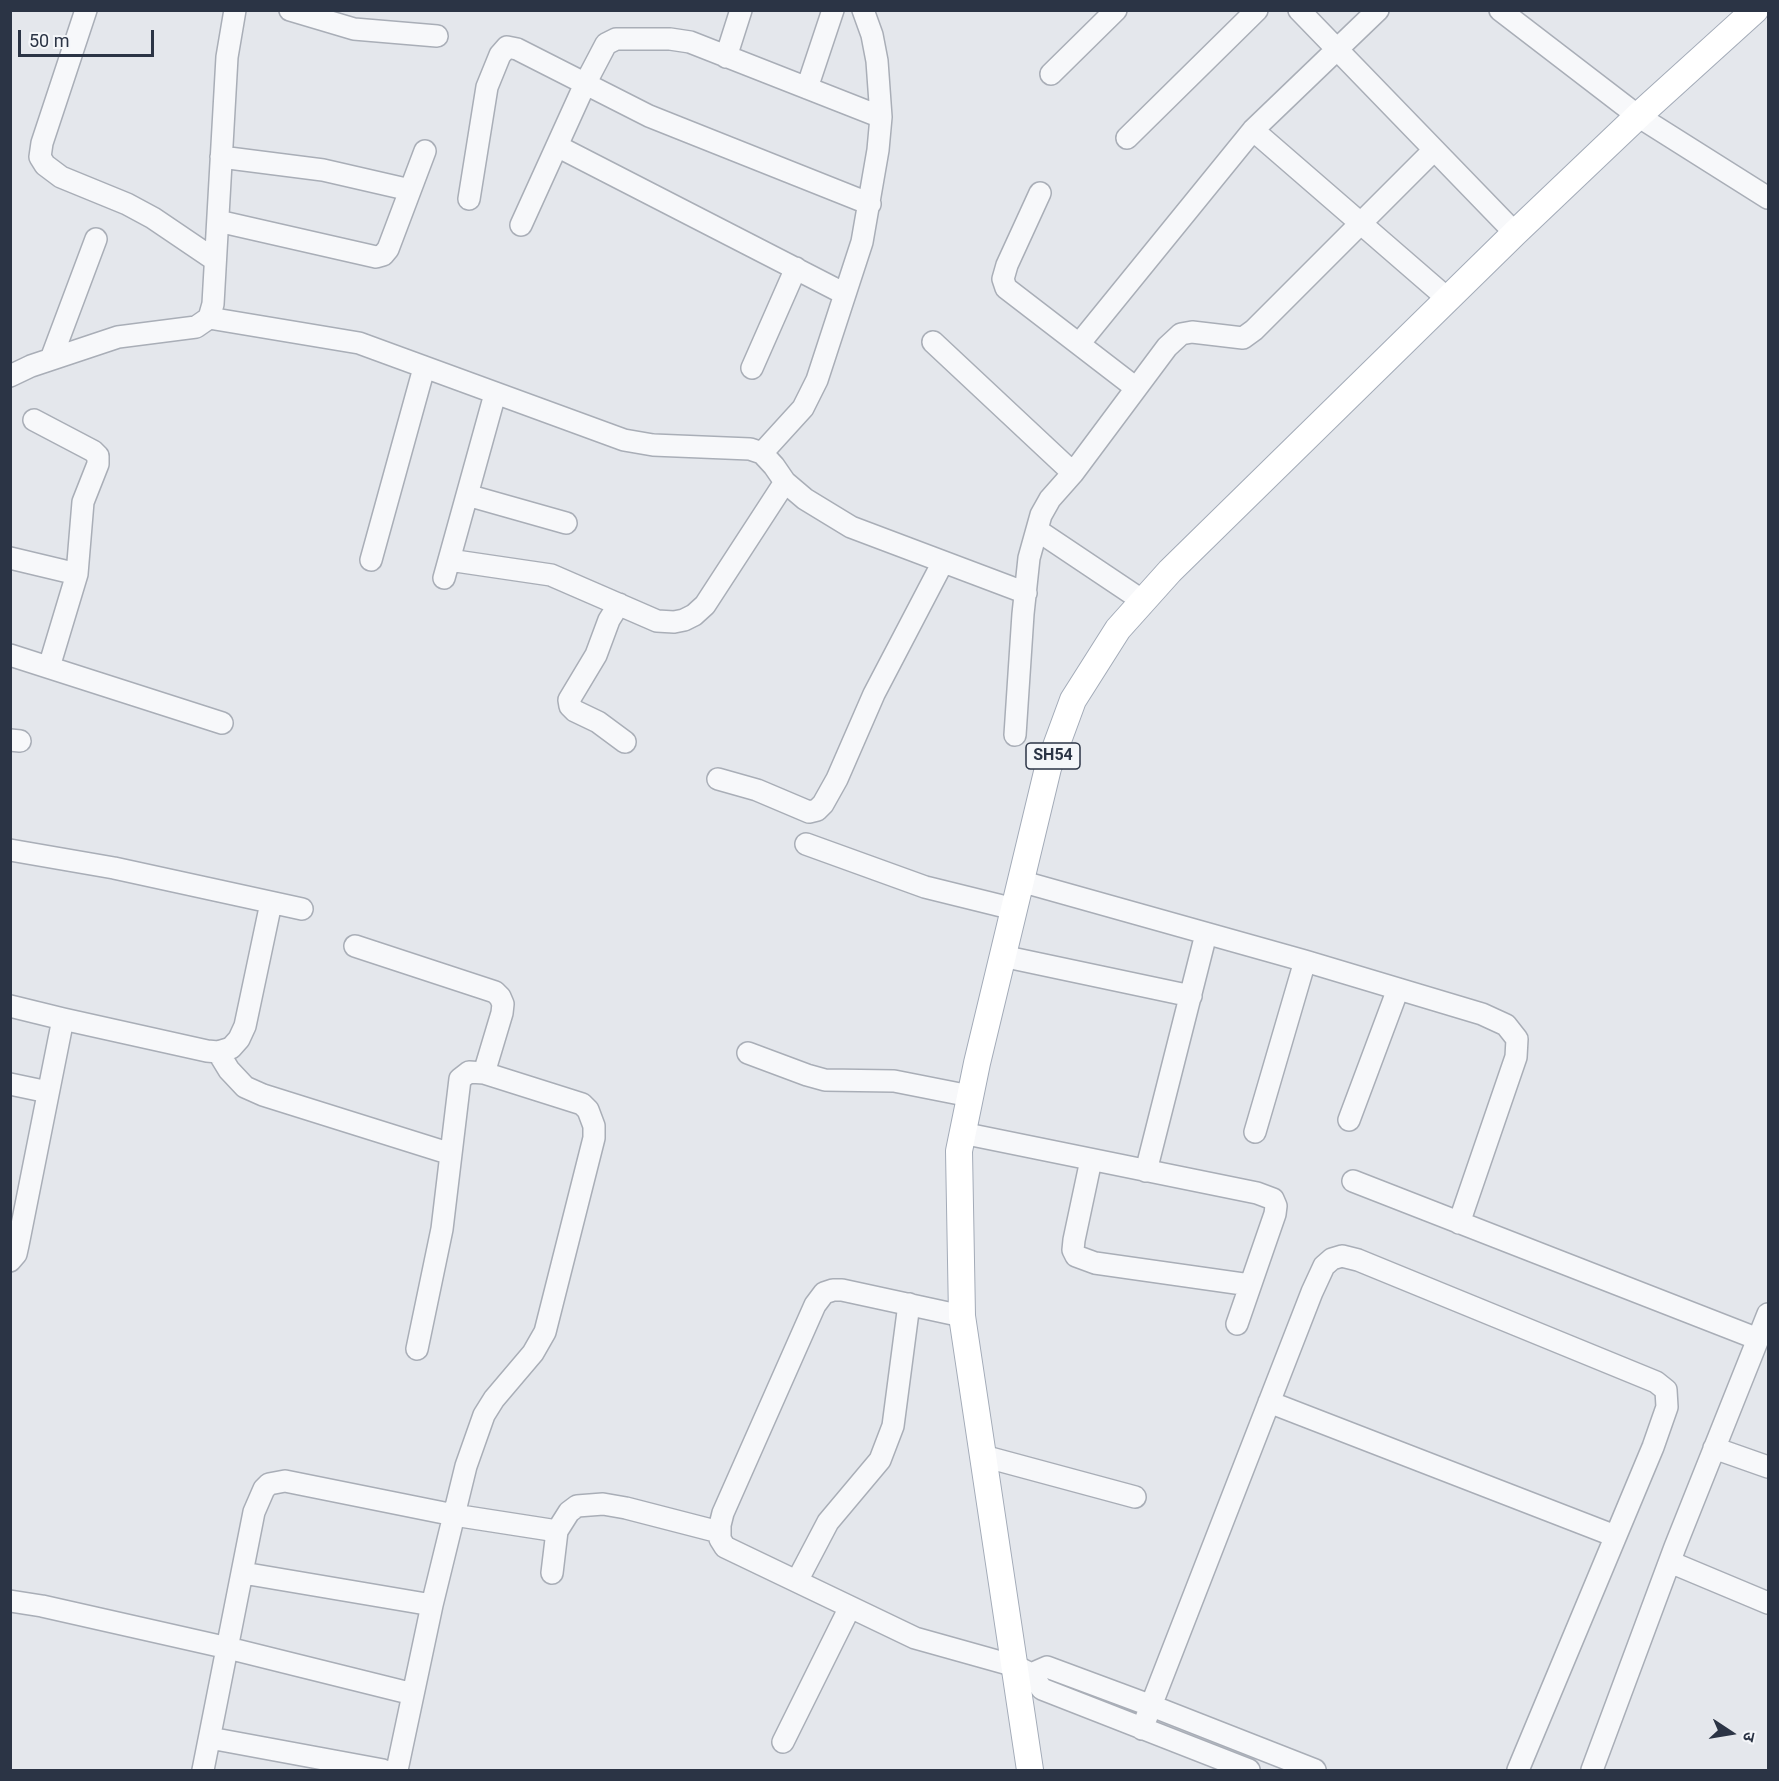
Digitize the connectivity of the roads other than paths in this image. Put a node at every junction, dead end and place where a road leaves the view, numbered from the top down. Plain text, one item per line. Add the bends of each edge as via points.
1 (86, 10) edge
2 (235, 10) edge
3 (290, 10) edge
4 (741, 10) edge
5 (833, 10) edge
6 (863, 10) edge
7 (1116, 10) edge
8 (1257, 10) edge
9 (1299, 10) edge
10 (1378, 10) edge
11 (1500, 10) edge
12 (1755, 10) edge
13 (437, 36) dead end
14 (1337, 50) junction
15 (726, 57) junction
16 (1050, 74) dead end
17 (585, 84) junction
18 (807, 88) junction
19 (1638, 116) junction
20 (881, 117) junction
21 (1253, 130) junction
22 (1127, 138) dead end
23 (557, 146) junction
24 (1434, 150) junction
25 (425, 151) dead end
26 (221, 157) junction
27 (410, 190) junction
28 (1040, 193) dead end
29 (1768, 198) edge
30 (469, 199) dead end
31 (870, 204) junction
32 (218, 221) junction
33 (1360, 224) junction
34 (520, 225) dead end
35 (1515, 233) junction
36 (96, 239) dead end
37 (215, 260) junction
38 (796, 268) junction
39 (845, 294) junction
40 (1448, 299) junction
41 (209, 318) junction
42 (933, 342) dead end
43 (1079, 344) junction
44 (51, 359) junction
45 (424, 368) junction
46 (752, 368) dead end
47 (10, 376) edge
48 (1136, 388) junction
49 (495, 394) junction
50 (34, 420) dead end
51 (762, 453) junction
52 (1073, 473) junction
53 (785, 482) junction
54 (467, 495) junction
55 (566, 523) dead end
56 (1037, 530) junction
57 (10, 558) edge
58 (371, 560) dead end
59 (943, 562) junction
60 (77, 574) junction
61 (1026, 593) junction
62 (1143, 601) junction
63 (619, 604) junction
64 (10, 655) edge
65 (49, 667) junction
66 (222, 723) dead end
67 (1016, 735) dead end
68 (625, 742) dead end
69 (718, 779) dead end
70 (806, 844) dead end
71 (10, 850) edge
72 (1020, 881) junction
73 (271, 903) junction
74 (302, 909) dead end
75 (1014, 909) junction
76 (1206, 934) junction
77 (355, 946) dead end
78 (1002, 956) junction
79 (1305, 961) junction
80 (1398, 989) junction
81 (1191, 996) junction
82 (10, 1006) edge
83 (63, 1019) junction
84 (218, 1052) junction
85 (748, 1053) dead end
86 (484, 1073) junction
87 (10, 1084) edge
88 (48, 1092) junction
89 (970, 1096) junction
90 (1349, 1120) dead end
91 (1255, 1132) dead end
92 (962, 1133) junction
93 (451, 1154) junction
94 (1091, 1160) junction
95 (1146, 1171) junction
96 (1353, 1181) dead end
97 (1459, 1223) junction
98 (10, 1261) edge
99 (1250, 1285) junction
100 (909, 1304) junction
101 (1768, 1314) edge
102 (962, 1316) junction
103 (1237, 1324) dead end
104 (1758, 1339) junction
105 (417, 1349) dead end
106 (1269, 1402) junction
107 (1714, 1448) junction
108 (983, 1456) junction
109 (1768, 1467) edge
110 (1135, 1497) dead end
111 (454, 1515) junction
112 (557, 1531) junction
113 (719, 1532) junction
114 (1615, 1536) junction
115 (1670, 1562) junction
116 (243, 1573) junction
117 (552, 1573) dead end
118 (797, 1581) junction
119 (1766, 1595) edge
120 (10, 1601) edge
121 (432, 1605) junction
122 (850, 1607) junction
123 (228, 1648) junction
124 (1023, 1670) junction
125 (413, 1694) junction
126 (1152, 1706) junction
127 (1142, 1729) junction
128 (210, 1738) junction
129 (783, 1742) dead end
130 (203, 1770) edge
131 (383, 1770) edge
132 (397, 1770) edge
133 (1030, 1770) edge
134 (1249, 1770) edge
135 (1315, 1770) edge
136 (1518, 1770) edge
137 (1592, 1770) edge

1 - 37 street via 40,157 62,177 128,204
2 - 26 street via 226,57
3 - 13 street via 354,29
4 - 15 street
5 - 18 street
6 - 20 street via 877,62
7 - 16 street
8 - 22 street
9 - 14 street
10 - 14 street
11 - 19 street
12 - 19 main road, SH54
14 - 21 street
14 - 24 street
15 - 17 street via 690,42 616,39 606,44
15 - 18 street
17 - 23 street
17 - 30 street via 507,47 487,87
17 - 31 street via 649,116
18 - 20 street
19 - 29 street
19 - 35 main road, SH54
20 - 31 street
21 - 33 street
21 - 43 street
23 - 34 street
23 - 38 street
24 - 33 street
24 - 35 street
25 - 27 street
26 - 27 street via 323,170
26 - 32 street
27 - 32 street via 388,249 376,257
28 - 43 street via 1003,279 1006,288
31 - 39 street
32 - 37 street
33 - 40 street
33 - 48 street via 1254,330 1243,338 1181,334
35 - 40 main road, SH54
36 - 44 street
37 - 41 street
38 - 39 street
38 - 46 street
39 - 51 street via 817,380 803,408
40 - 62 main road, SH54
41 - 44 street via 196,327 118,337
41 - 45 street via 359,344
42 - 52 street
43 - 48 street
44 - 47 street
45 - 49 street
45 - 58 street
48 - 52 street
49 - 51 street via 624,440 653,445 750,448
49 - 54 street
50 - 60 street via 98,456 83,502
51 - 53 street
52 - 56 street via 1050,499
53 - 59 street via 851,527
53 - 63 street via 705,605 694,615 674,622 657,621
54 - 55 street
54 - 63 street via 446,569 551,575
56 - 61 street via 1029,558
56 - 62 street
57 - 60 street
59 - 61 street
59 - 69 street via 874,694 837,780 817,810 809,812
60 - 65 street
61 - 67 street
62 - 72 main road, SH54 via 1118,629 1073,700 1048,768
63 - 68 street via 596,656 569,700 575,711
64 - 65 street
65 - 66 street
70 - 75 street via 925,887
71 - 73 street via 114,868
72 - 75 main road, SH54
72 - 76 street
73 - 74 street
73 - 84 street via 244,1026 231,1048
75 - 78 main road, SH54
76 - 79 street
76 - 81 street
77 - 86 street via 495,992 503,1004 502,1013
78 - 81 street
78 - 89 main road, SH54
79 - 80 street
79 - 91 street
80 - 90 street
80 - 97 street via 1482,1014 1506,1025 1517,1039 1516,1057
81 - 95 street
82 - 83 street
83 - 84 street
83 - 88 street
84 - 93 street via 245,1087 263,1095
85 - 89 street via 825,1080 894,1081
86 - 93 street via 469,1072 460,1079
86 - 111 street via 582,1104 594,1126 594,1138 545,1332 484,1415
87 - 88 street
88 - 98 street via 16,1254
89 - 92 main road, SH54
92 - 94 street
92 - 102 main road, SH54
93 - 105 street via 442,1229
94 - 95 street
94 - 99 street via 1074,1240 1076,1256 1095,1263
95 - 99 street via 1273,1199 1275,1214
96 - 97 street
97 - 104 street
99 - 103 street
100 - 102 street
100 - 113 street via 842,1290 824,1293 815,1305 723,1514
100 - 118 street via 893,1426 880,1460 828,1522
101 - 104 street
102 - 108 main road, SH54
104 - 107 street
106 - 114 street
106 - 114 street via 1324,1266 1342,1256 1358,1260 1666,1390 1667,1407
106 - 126 street
107 - 109 street
107 - 115 street
108 - 110 street
108 - 124 main road, SH54
111 - 112 street
111 - 116 street via 276,1481 264,1489 259,1499
111 - 121 street
112 - 113 street via 577,1506 603,1504
112 - 117 street
113 - 118 street via 725,1547
114 - 136 street
115 - 119 street
115 - 137 street
116 - 121 street
116 - 123 street
118 - 122 street
120 - 123 street
121 - 125 street
122 - 124 street via 915,1638
122 - 129 street
123 - 125 street
123 - 128 street
124 - 126 street via 1047,1667
124 - 127 street via 1042,1689
124 - 133 main road, SH54
125 - 132 street
126 - 127 street
126 - 135 street
127 - 134 street
128 - 130 street
128 - 131 street

